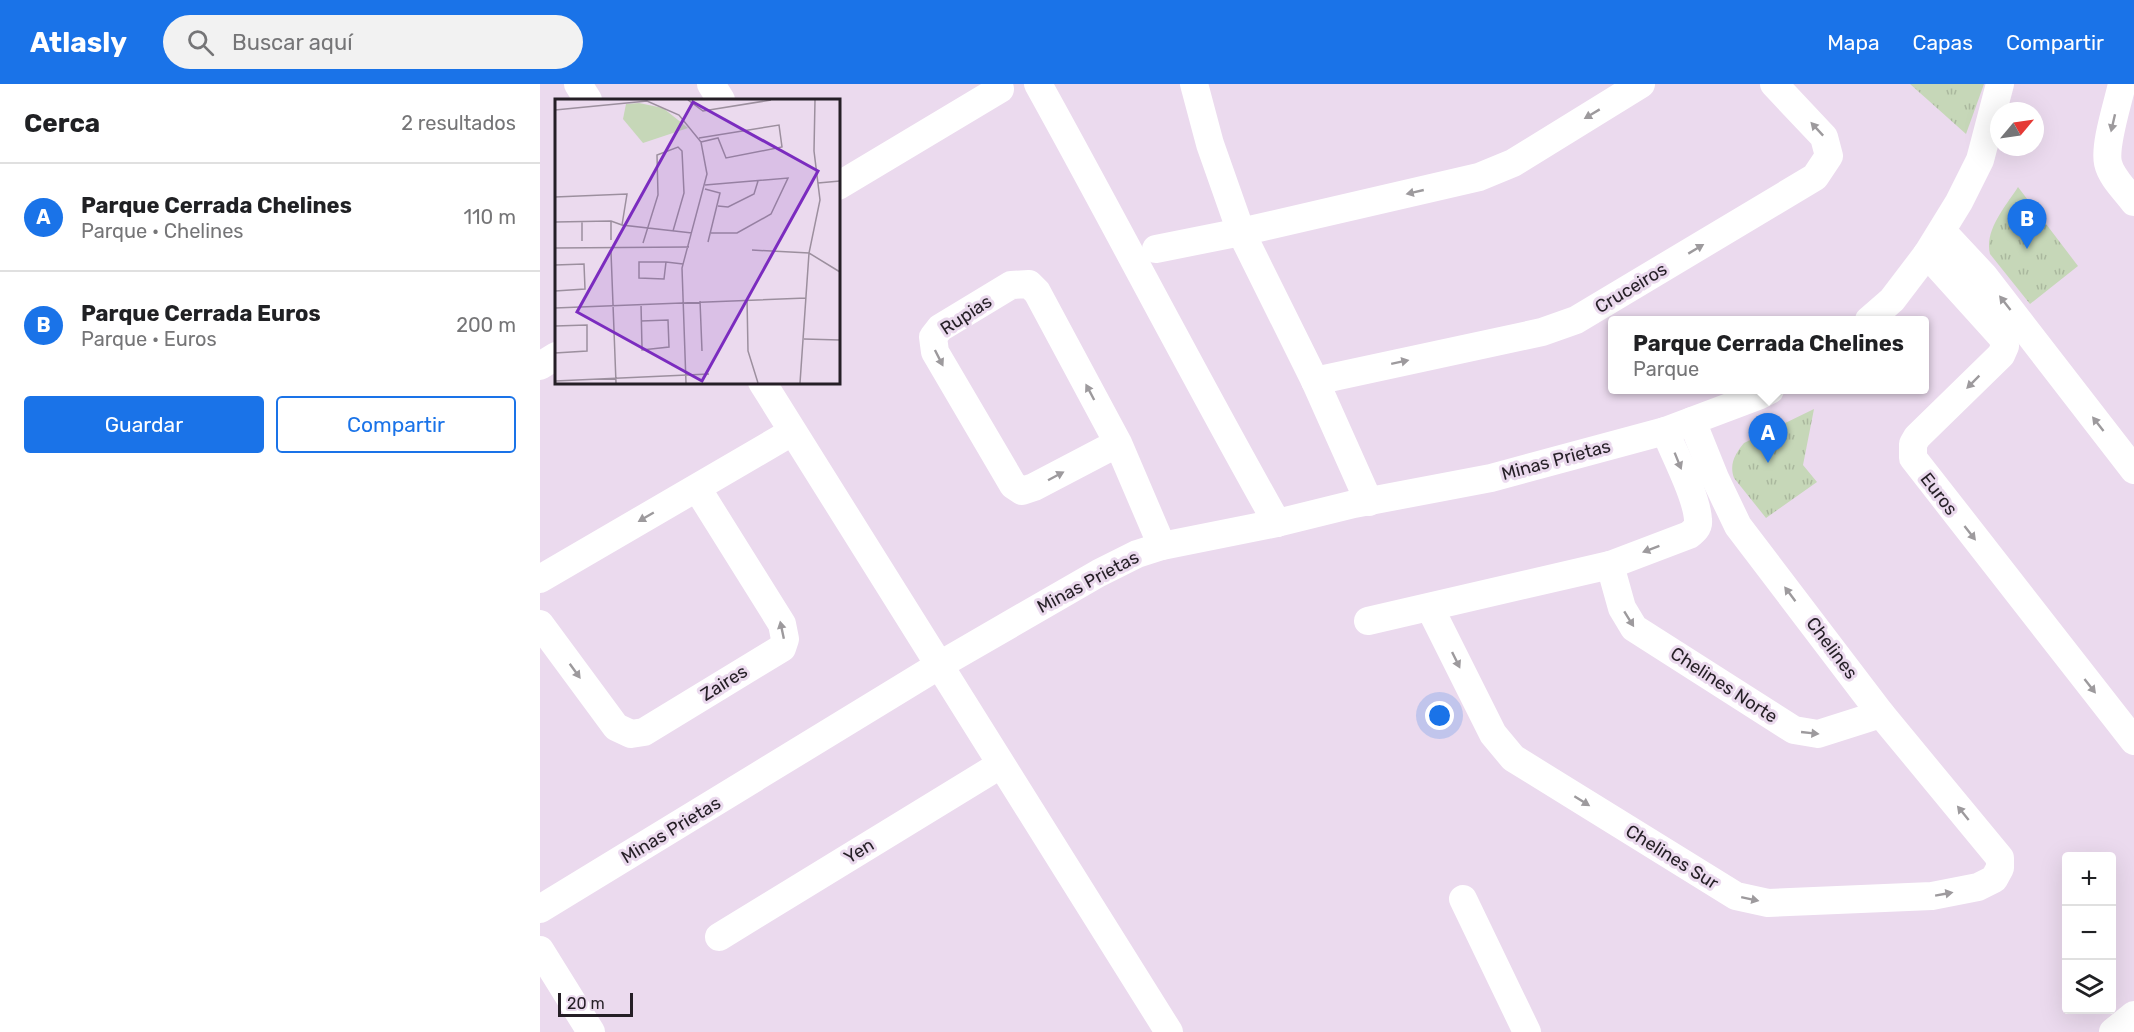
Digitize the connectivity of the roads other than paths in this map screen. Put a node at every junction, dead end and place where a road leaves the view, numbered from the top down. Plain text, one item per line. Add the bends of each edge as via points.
1 (578, 84) edge
2 (711, 84) edge
3 (1038, 84) edge
4 (1194, 84) edge
5 (1641, 84) edge
6 (1774, 84) edge
7 (2000, 84) edge
8 (2122, 84) edge
9 (1000, 88) dead end
10 (587, 99) edge
11 (720, 99) edge
12 (840, 185) edge
13 (2134, 201) edge
14 (1241, 232) junction
15 (1934, 243) junction
16 (1156, 249) dead end
17 (1874, 316) edge
18 (555, 357) edge
19 (540, 366) edge
20 (1315, 381) junction
21 (763, 384) edge
22 (1762, 394) edge
23 (1692, 421) junction
24 (1665, 431) junction
25 (792, 432) junction
26 (1118, 443) junction
27 (2134, 470) edge
28 (697, 488) junction
29 (1369, 502) junction
30 (1277, 523) junction
31 (1162, 546) junction
32 (1610, 565) junction
33 (540, 579) edge
34 (1430, 608) junction
35 (1368, 621) dead end
36 (540, 624) edge
37 (938, 666) junction
38 (1881, 714) junction
39 (2134, 741) edge
40 (1000, 765) junction
41 (2000, 858) joint
42 (1463, 899) dead end
43 (540, 909) edge
44 (719, 937) dead end
45 (540, 950) edge
46 (2134, 1016) edge
47 (1166, 1031) edge
48 (591, 1032) edge
49 (1527, 1032) edge
50 (2113, 1032) edge

1 - 10 street
2 - 11 street
3 - 30 street
4 - 14 street
5 -> 14 street via 1513,163 1479,177
20 -> 6 street, Cruceiros via 1542,332 1576,320 1815,177 1829,156 1824,137
7 - 15 street via 1980,160
8 -> 13 street via 2107,150 2108,162
9 - 12 street
14 - 16 street
14 - 20 street
15 - 17 street via 1892,300
27 -> 15 street via 1984,276
15 -> 39 street, Euros via 2005,346 2001,355 1917,437 1913,458
18 - 19 street
20 - 29 street
21 - 25 street
22 - 23 street, Minas Prietas
23 - 24 street, Minas Prietas
38 -> 23 street, Chelines via 1738,526
24 - 29 street, Minas Prietas via 1491,478
24 -> 32 street via 1690,491 1698,521 1696,529
25 - 28 street
25 - 37 street
26 -> 26 street, Rupias via 1037,292 1029,284 1011,285 940,328 933,337 935,352 1012,485 1022,490 1034,487
26 - 31 street, Rupias
28 -> 33 street
36 -> 28 street, Zaires via 616,728 631,734 644,732 782,648 782,624
29 - 30 street, Minas Prietas
30 - 31 street, Minas Prietas
31 - 37 street, Minas Prietas via 1098,573
32 - 34 street
32 -> 38 street, Chelines Norte via 1622,608 1634,628 1794,730 1818,735
34 - 35 street
34 -> 41 street, Chelines Sur via 1492,734 1513,758 1736,896 1768,903 1932,896 1978,887 1994,879
37 - 40 street
37 - 43 street, Minas Prietas
41 -> 38 street, Chelines
40 - 44 street, Yen
40 - 47 street
42 - 49 street
45 - 48 street
46 - 50 street

